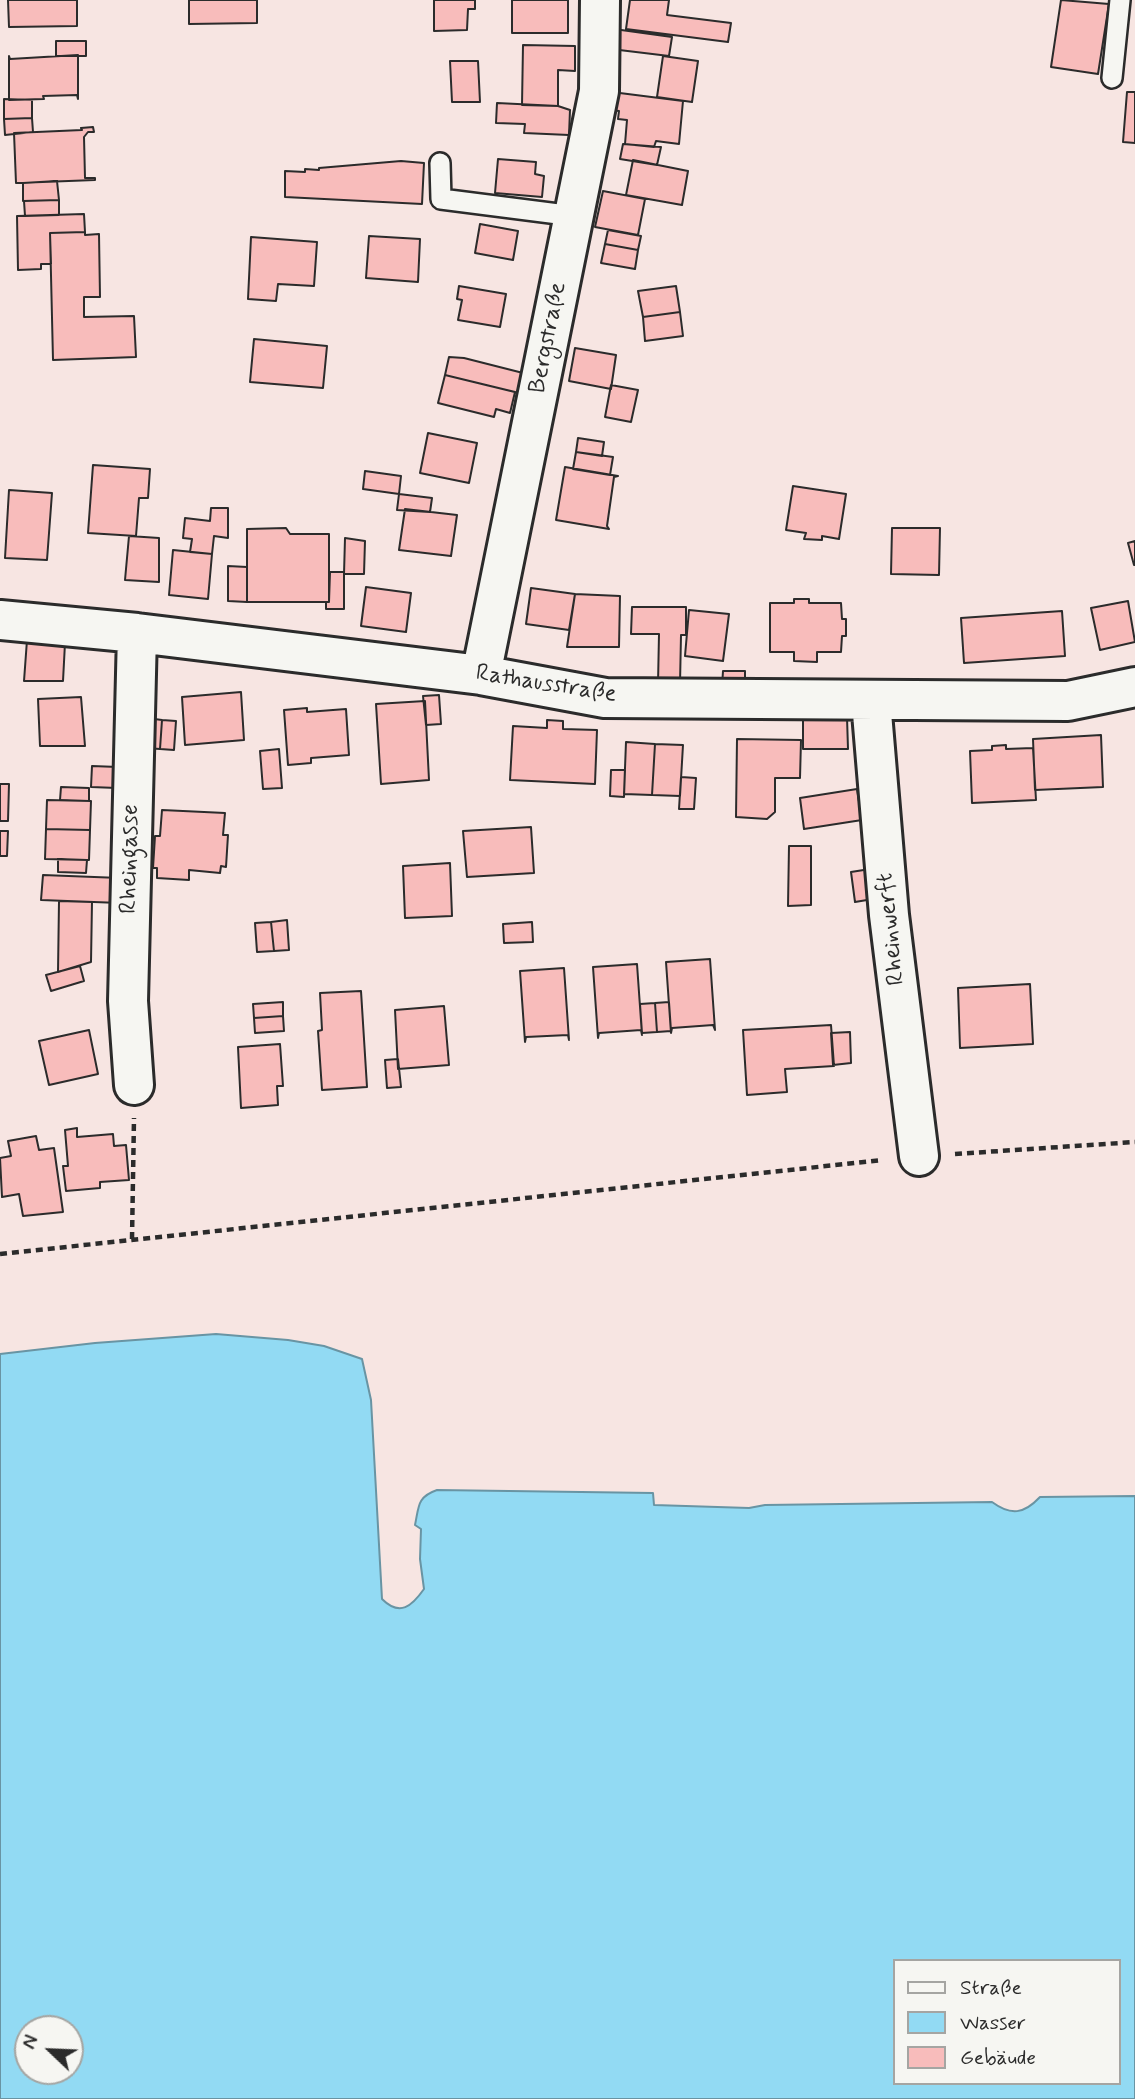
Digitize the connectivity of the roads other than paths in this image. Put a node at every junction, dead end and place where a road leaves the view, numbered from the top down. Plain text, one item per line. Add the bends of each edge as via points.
1 (600, 0) edge
2 (1120, 0) edge
3 (1112, 78) dead end
4 (440, 163) dead end
5 (574, 216) junction
6 (0, 620) edge
7 (137, 633) junction
8 (481, 675) junction
9 (1135, 687) edge
10 (871, 701) junction
11 (134, 1085) road end
12 (919, 1156) road end

1 - 5 street, Bergstraße via 599,91
2 - 3 lane
4 - 5 lane via 441,199
5 - 8 street, Bergstraße
6 - 7 street, Rathausstraße
7 - 8 street, Rathausstraße
7 - 11 street, Rheingasse via 128,1001
8 - 10 street, Rathausstraße via 605,698
9 - 10 street, Rathausstraße via 1068,701
10 - 12 street, Rheinwerft via 888,915

